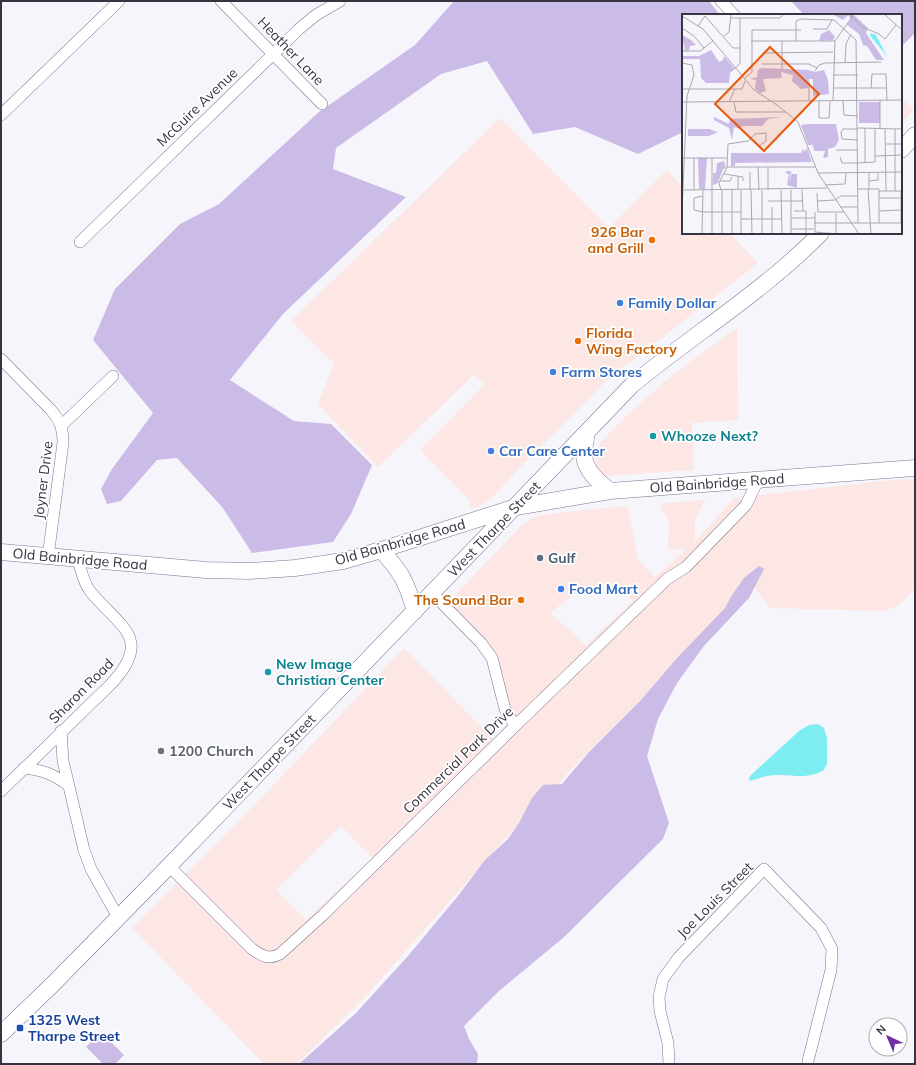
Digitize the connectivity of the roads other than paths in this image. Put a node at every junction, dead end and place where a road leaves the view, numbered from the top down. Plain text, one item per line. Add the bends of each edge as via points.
1 (119, 1) edge
2 (221, 1) edge
3 (340, 1) edge
4 (721, 1) edge
5 (733, 14) edge
6 (273, 54) junction
7 (322, 104) dead end
8 (1, 115) edge
9 (915, 135) edge
10 (902, 149) edge
11 (819, 234) edge
12 (80, 242) dead end
13 (1, 360) edge
14 (113, 376) dead end
15 (62, 426) junction
16 (587, 432) junction
17 (915, 468) edge
18 (758, 480) junction
19 (610, 491) junction
20 (516, 507) junction
21 (381, 550) junction
22 (1, 552) edge
23 (48, 557) junction
24 (78, 559) junction
25 (432, 593) junction
26 (415, 611) junction
27 (515, 726) junction
28 (61, 732) junction
29 (24, 768) junction
30 (68, 785) junction
31 (1, 791) edge
32 (169, 866) junction
33 (118, 917) junction
34 (1, 1034) edge
35 (808, 1061) dead end
36 (669, 1064) edge

1 - 8 street
2 - 6 street, Heather Lane
3 - 6 street, McGuire Avenue via 316,15
4 - 5 street
6 - 7 street, Heather Lane
6 - 12 street, McGuire Avenue
9 - 10 main road
11 - 16 main road, West Tharpe Street via 776,275 660,362
13 - 15 street, Joyner Drive via 51,410
14 - 15 street
15 - 23 street, Joyner Drive via 63,443
16 - 19 main road via 584,456 589,471
16 - 20 main road, West Tharpe Street
17 - 18 main road, Old Bainbridge Road
18 - 19 main road, Old Bainbridge Road
18 - 27 street, Commercial Park Drive via 746,505 686,567 667,579
19 - 20 main road, Old Bainbridge Road
20 - 21 main road, Old Bainbridge Road
20 - 25 main road, West Tharpe Street
21 - 24 main road, Old Bainbridge Road via 343,561 249,571 206,570
21 - 26 main road via 403,576
22 - 23 main road, Old Bainbridge Road
23 - 24 main road, Old Bainbridge Road
24 - 28 street, Sharon Road via 89,590 125,629 131,649 128,664 121,673
25 - 26 main road, West Tharpe Street
25 - 27 street via 482,643 492,658 505,709
26 - 32 main road, West Tharpe Street
27 - 32 street, Commercial Park Drive via 323,915 274,957 263,956 252,949
28 - 29 street, Sharon Road
28 - 30 street
29 - 30 street via 51,774
29 - 31 street, Sharon Road
30 - 33 street via 91,869
32 - 33 main road, West Tharpe Street
33 - 34 main road, West Tharpe Street
35 - 36 street, Joe Louis Street via 831,970 832,949 821,928 764,869 679,957 663,980 659,997 668,1043

